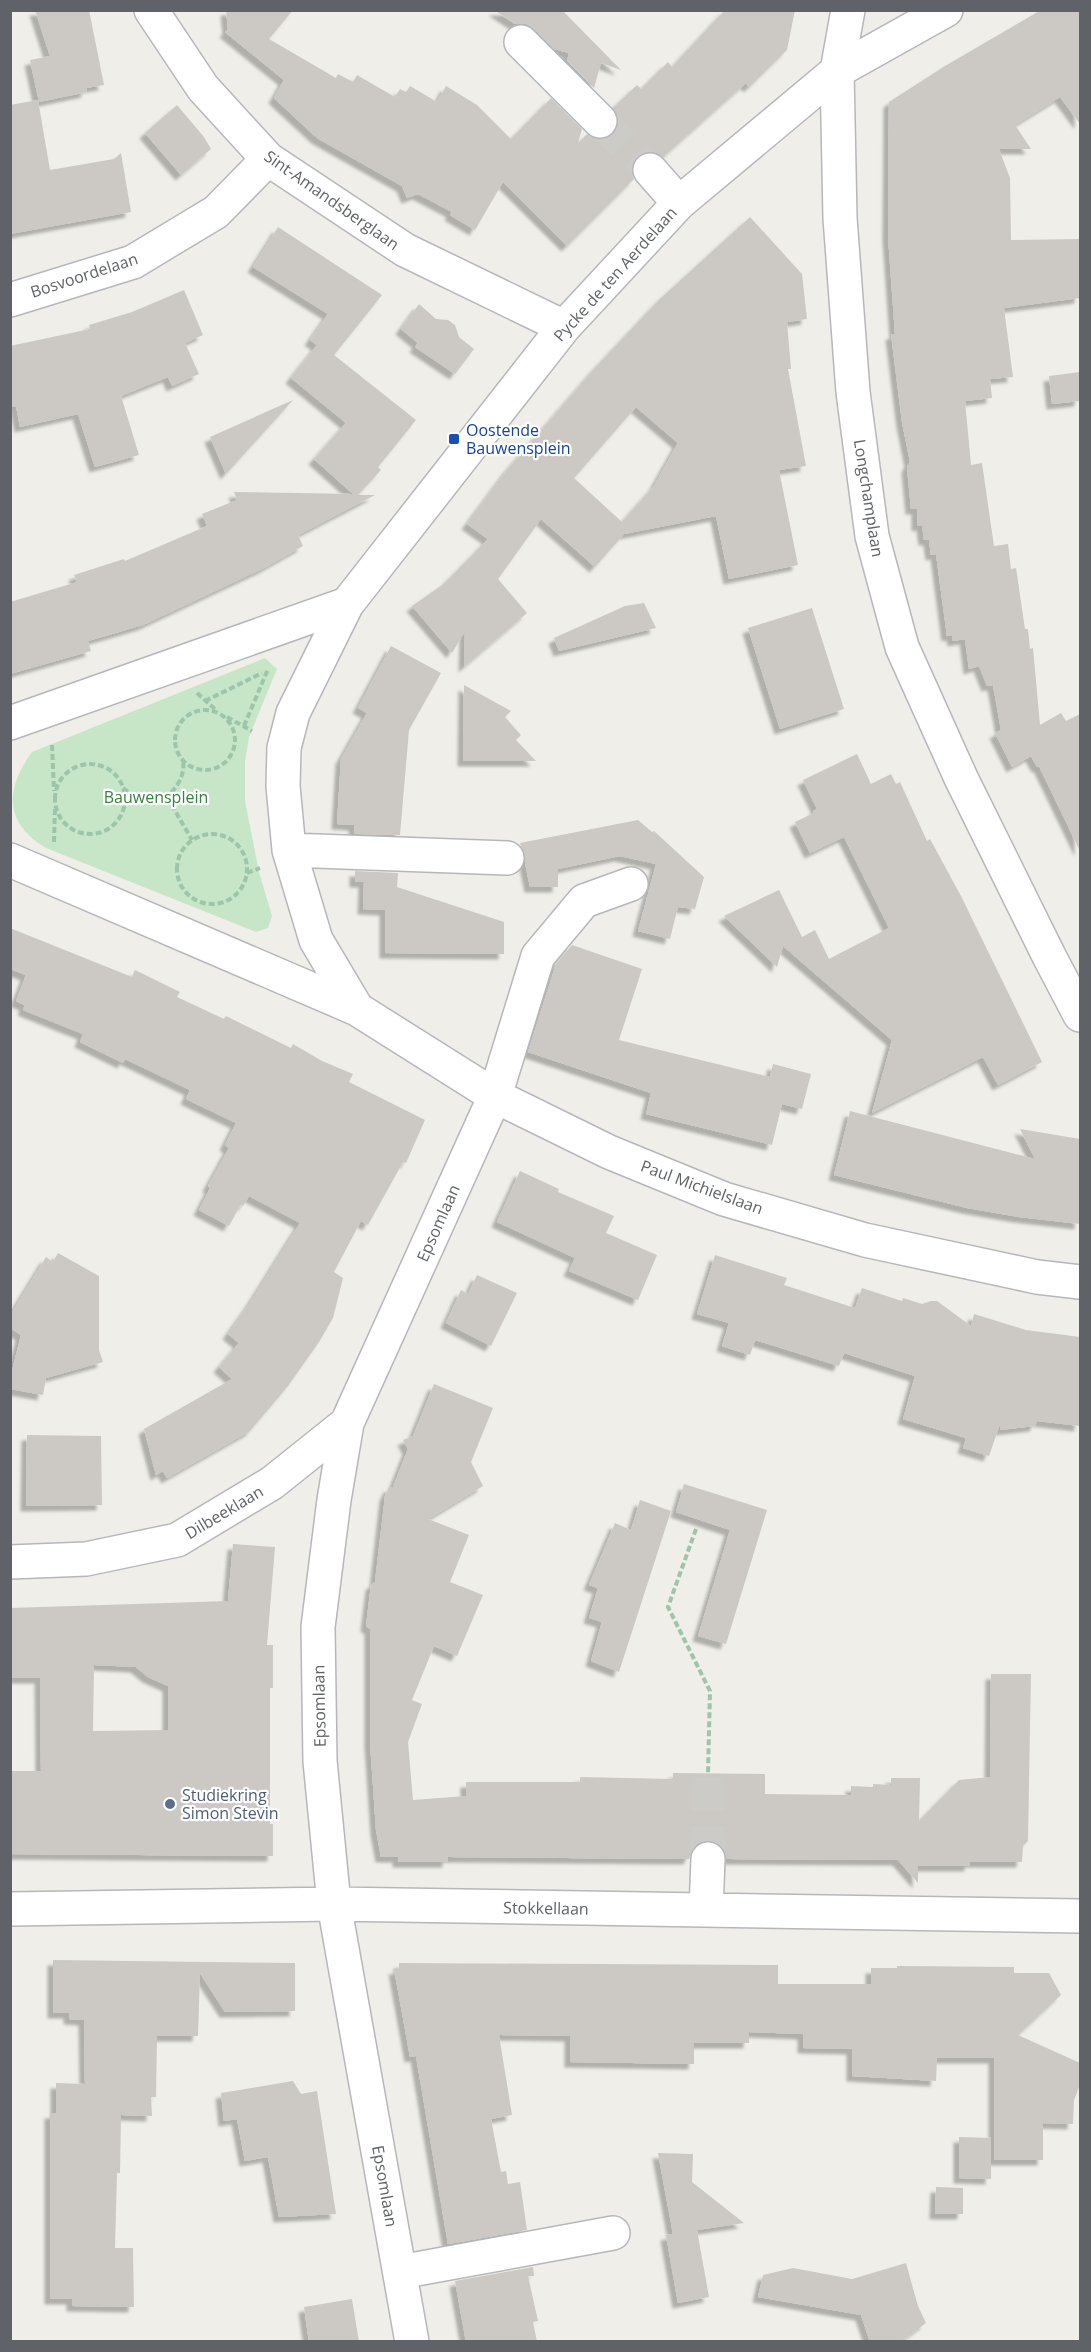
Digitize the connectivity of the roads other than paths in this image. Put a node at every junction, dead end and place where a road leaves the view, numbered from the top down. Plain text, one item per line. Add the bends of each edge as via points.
1 (151, 10) edge
2 (848, 10) edge
3 (946, 10) edge
4 (521, 42) dead end
5 (837, 71) junction
6 (600, 121) tunnel mouth
7 (268, 159) junction
8 (650, 170) tunnel mouth
9 (680, 203) junction
10 (10, 300) edge
11 (564, 327) junction
12 (347, 604) junction
13 (10, 723) edge
14 (289, 850) junction
15 (507, 858) dead end
16 (10, 860) edge
17 (631, 885) dead end
18 (357, 1009) junction
19 (1080, 1015) edge
20 (495, 1096) junction
21 (1080, 1282) edge
22 (347, 1423) junction
23 (10, 1562) edge
24 (708, 1859) tunnel mouth
25 (334, 1904) junction
26 (10, 1909) edge
27 (706, 1910) junction
28 (1080, 1916) edge
29 (613, 2233) dead end
30 (400, 2272) junction
31 (412, 2342) edge

1 - 7 street, Sint-Amandsberglaan via 203,88
2 - 5 street, Longchamplaan
3 - 5 street, Pycke de ten Aerdelaan
4 - 6 street
5 - 9 street, Pycke de ten Aerdelaan
5 - 19 street, Longchamplaan via 843,253 853,392 872,536 902,646 961,778
7 - 10 street, Bosvoordelaan via 216,212 133,262
7 - 11 street, Sint-Amandsberglaan via 405,250
8 - 9 street
9 - 11 street, Pycke de ten Aerdelaan
11 - 12 street, Pycke de ten Aerdelaan
12 - 13 street
12 - 14 street via 293,713 284,748
14 - 15 street
14 - 18 street via 316,940
16 - 18 street
17 - 20 street, Epsomlaan via 584,901 538,956
18 - 20 street, Paul Michielslaan
20 - 21 street, Paul Michielslaan via 609,1152 724,1198 865,1240 1037,1277
20 - 22 street, Epsomlaan
22 - 23 street, Dilbeeklaan via 272,1483 177,1540 86,1560
22 - 25 street, Epsomlaan via 318,1627 320,1761
24 - 27 street
25 - 26 street, Stokkellaan
25 - 27 street, Stokkellaan
25 - 30 street, Epsomlaan
27 - 28 street, Stokkellaan
29 - 30 street
30 - 31 street, Epsomlaan

